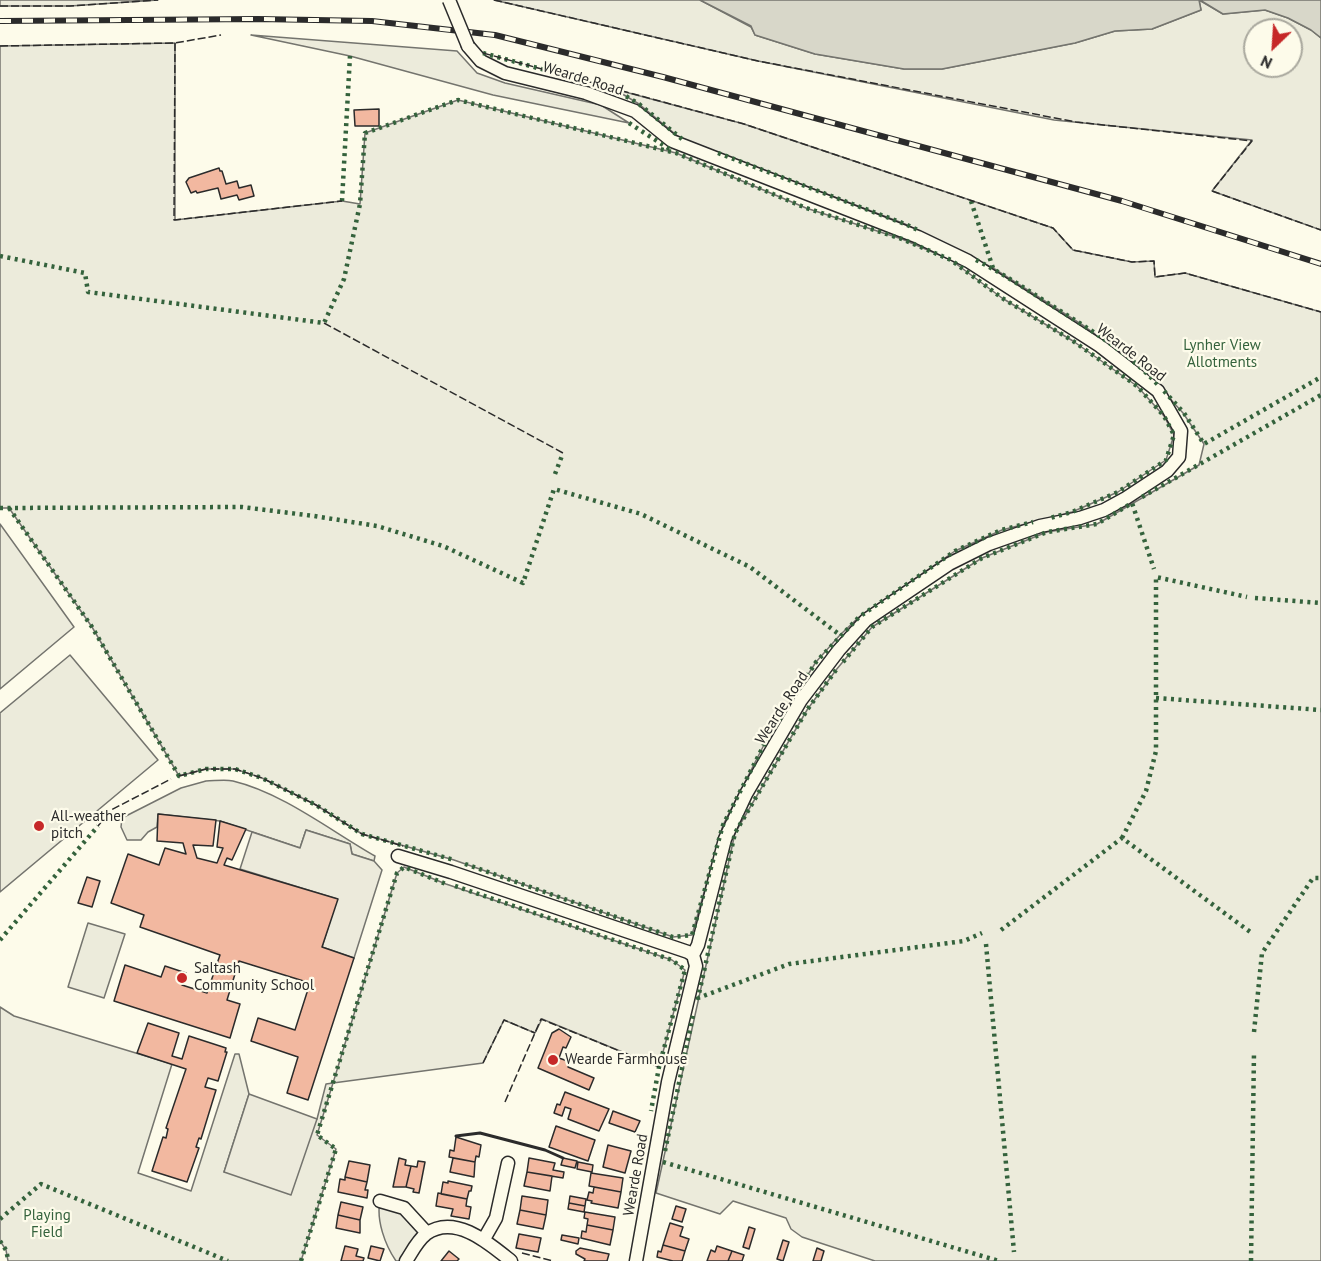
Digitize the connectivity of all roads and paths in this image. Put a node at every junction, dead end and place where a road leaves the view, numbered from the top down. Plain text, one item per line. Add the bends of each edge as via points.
1 (449, 0) edge
2 (398, 856) dead end
3 (693, 955) junction
4 (508, 1163) dead end
5 (380, 1201) dead end
6 (427, 1233) junction
7 (484, 1239) junction
8 (406, 1261) edge
9 (511, 1261) edge
10 (636, 1261) edge

1 - 3 street, Wearde Road, bridge via 468,46 481,61 505,73 586,93 635,111 672,141 918,237 968,261 1100,346 1158,391 1181,431 1179,457 1167,471 1126,498 1104,510 989,544 949,564 866,620 801,700 746,794 725,839
2 - 3 street
3 - 10 street, Wearde Road via 696,966 668,1082
4 - 7 street via 496,1218
5 - 6 street via 404,1208
6 - 7 street via 456,1228
6 - 8 street
7 - 9 street

